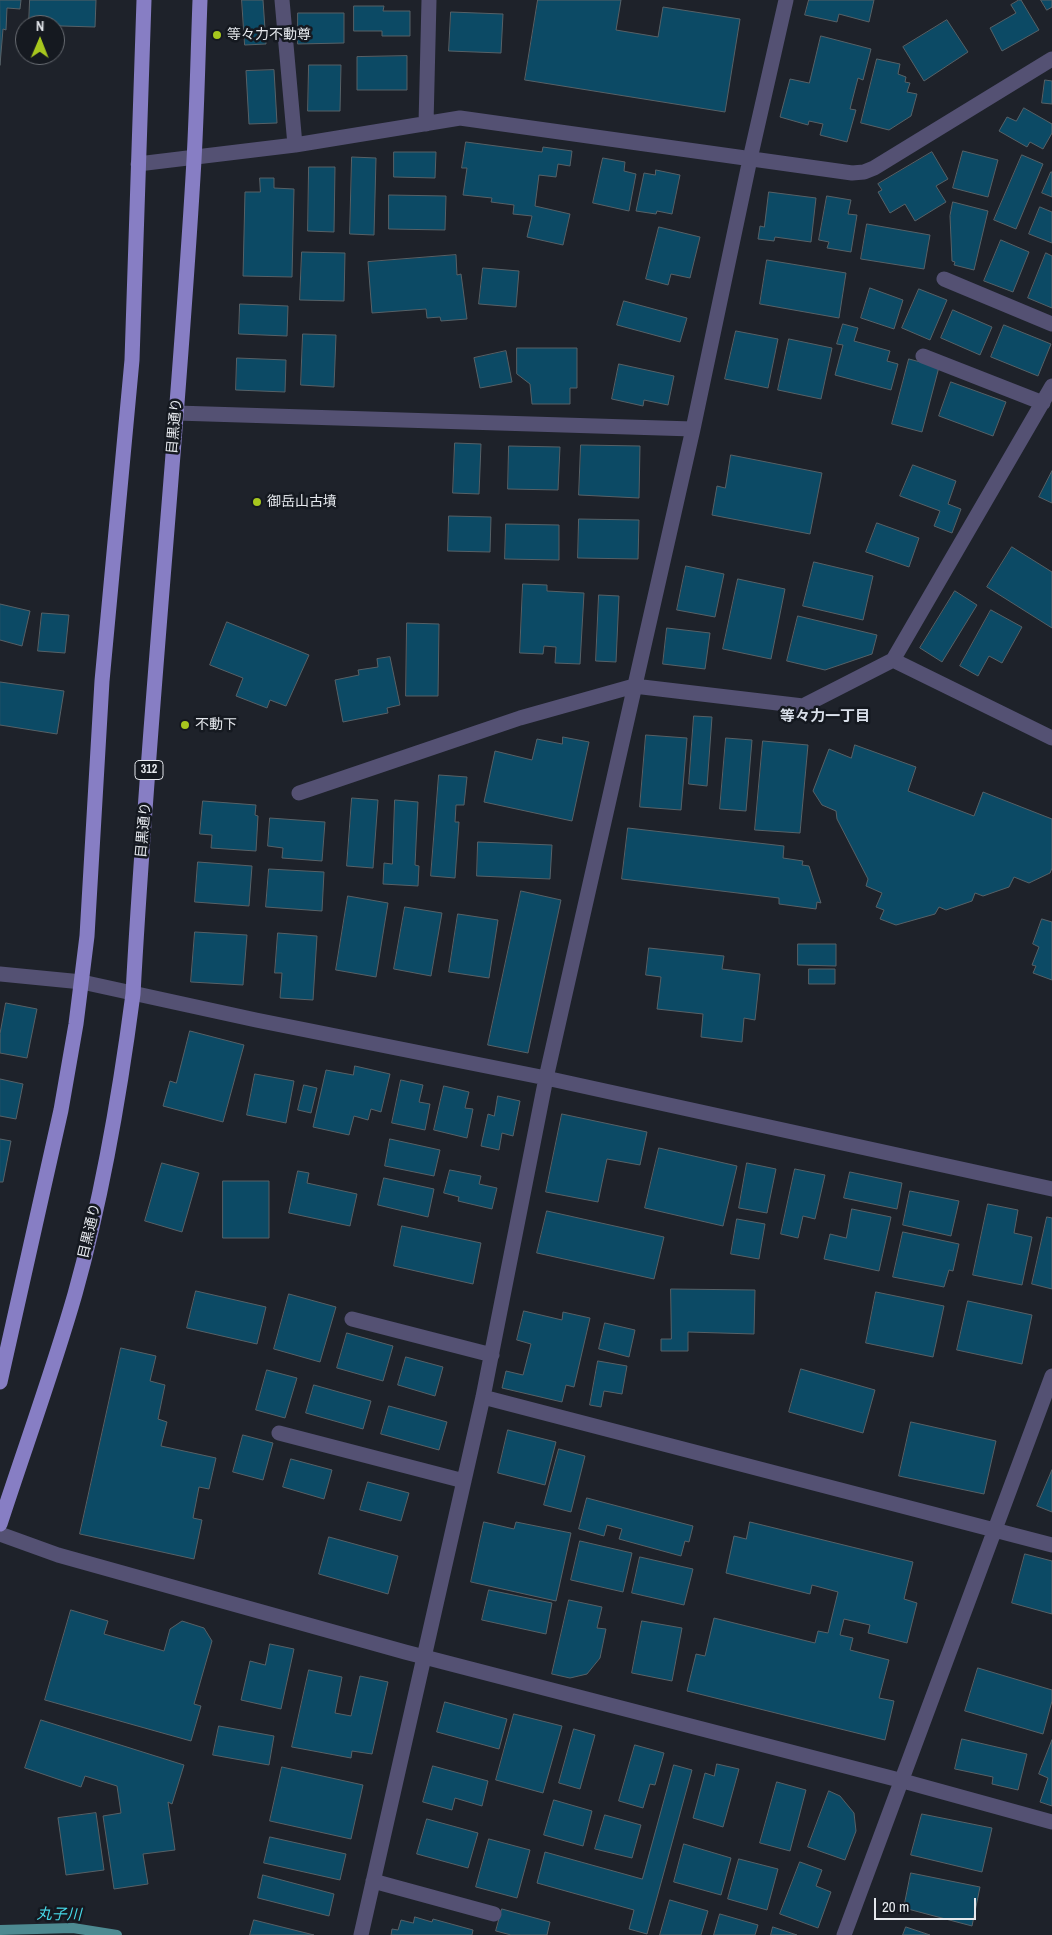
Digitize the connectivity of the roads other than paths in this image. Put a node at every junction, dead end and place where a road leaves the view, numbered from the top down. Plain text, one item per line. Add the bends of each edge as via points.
1 (144, 0) edge
2 (200, 0) edge
3 (282, 0) edge
4 (429, 0) edge
5 (786, 0) edge
6 (1052, 59) edge
7 (426, 124) junction
8 (295, 145) junction
9 (194, 157) junction
10 (750, 159) junction
11 (138, 164) junction
12 (944, 280) dead end
13 (1052, 324) edge
14 (923, 356) dead end
15 (1052, 386) edge
16 (1042, 403) junction
17 (176, 414) junction
18 (693, 429) junction
19 (893, 660) junction
20 (634, 686) junction
21 (1052, 738) edge
22 (299, 793) dead end
23 (0, 974) edge
24 (82, 982) junction
25 (133, 994) junction
26 (546, 1078) junction
27 (1052, 1189) edge
28 (352, 1319) dead end
29 (492, 1355) junction
30 (1052, 1376) edge
31 (0, 1382) edge
32 (483, 1397) junction
33 (279, 1433) dead end
34 (464, 1481) junction
35 (0, 1524) edge
36 (993, 1530) junction
37 (0, 1534) edge
38 (1052, 1545) edge
39 (424, 1656) junction
40 (903, 1781) junction
41 (1052, 1822) edge
42 (373, 1881) junction
43 (494, 1914) dead end
44 (361, 1935) edge
45 (844, 1935) edge

1 - 11 main road
2 - 9 main road, 目黒通り / 312
3 - 8 street
4 - 7 street
5 - 10 street
6 - 10 street via 864,172
7 - 8 street
7 - 10 street via 460,118
8 - 9 street
9 - 11 street
9 - 17 main road, 目黒通り / 312
10 - 18 street
11 - 24 main road via 132,360 102,681
12 - 13 street
14 - 16 street
15 - 16 street
16 - 19 street
17 - 18 street
17 - 25 main road, 目黒通り / 312
18 - 20 street
19 - 20 street via 804,706
19 - 21 street
20 - 22 street via 520,718
20 - 26 street
23 - 24 street
24 - 25 street
24 - 31 main road via 61,1110
25 - 26 street
25 - 35 main road, 目黒通り / 312 via 107,1153 77,1284
26 - 27 street
26 - 29 street
28 - 29 street
29 - 32 street
30 - 36 street
32 - 34 street
32 - 36 street
33 - 34 street
34 - 39 street
36 - 38 street
36 - 40 street
37 - 39 street via 58,1555
39 - 40 street
39 - 42 street
40 - 41 street
40 - 45 street
42 - 43 street
42 - 44 street

